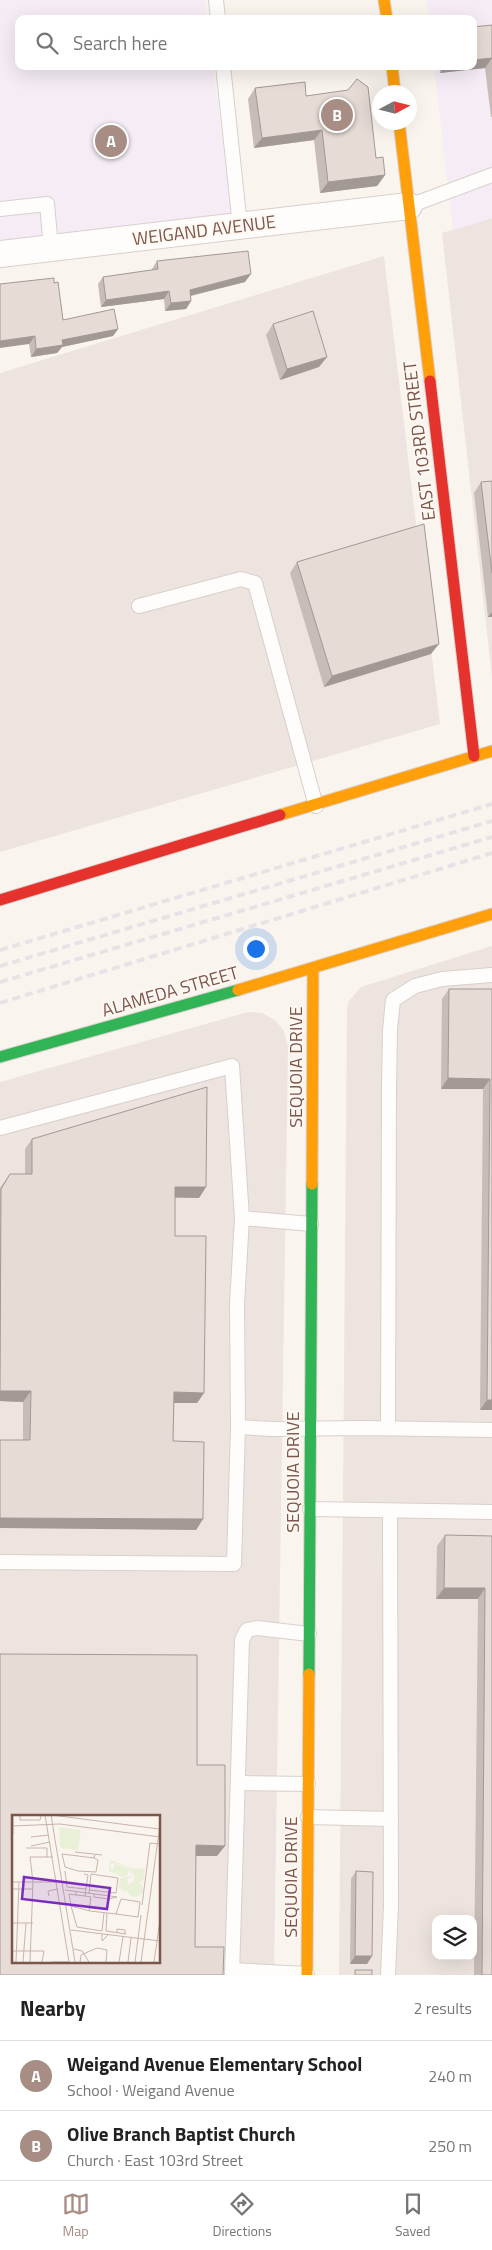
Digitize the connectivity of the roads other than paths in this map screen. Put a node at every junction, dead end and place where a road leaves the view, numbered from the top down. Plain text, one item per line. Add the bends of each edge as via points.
1 (216, 0) edge
2 (384, 0) edge
3 (218, 15) edge
4 (386, 15) edge
5 (223, 70) edge
6 (392, 70) edge
7 (394, 85) edge
8 (400, 130) edge
9 (492, 174) edge
10 (409, 206) junction
11 (0, 209) edge
12 (240, 226) junction
13 (51, 248) junction
14 (0, 254) edge
15 (139, 606) dead end
16 (492, 751) edge
17 (474, 756) junction
18 (316, 806) junction
19 (0, 881) edge
20 (2, 899) edge
21 (492, 914) edge
22 (313, 969) junction
23 (492, 975) edge
24 (0, 1057) edge
25 (0, 1128) edge
26 (242, 1218) junction
27 (311, 1224) junction
28 (238, 1427) junction
29 (388, 1428) junction
30 (310, 1429) junction
31 (492, 1430) edge
32 (310, 1509) junction
33 (390, 1511) junction
34 (492, 1512) edge
35 (0, 1562) edge
36 (309, 1634) junction
37 (238, 1783) junction
38 (308, 1784) junction
39 (308, 1818) junction
40 (391, 1819) junction
41 (232, 1972) edge
42 (307, 1974) edge
43 (388, 1975) edge

1 - 3 lane
2 - 4 street
5 - 12 lane
6 - 7 street
8 - 10 street, EAST 103RD STREET
9 - 10 lane
10 - 12 street, WEIGAND AVENUE
10 - 17 street, EAST 103RD STREET
11 - 13 lane via 47,204
12 - 13 street, WEIGAND AVENUE
13 - 14 street, WEIGAND AVENUE
15 - 18 lane via 241,579 255,583
16 - 17 street
17 - 18 street
18 - 20 street
19 - 20 lane
21 - 22 street, ALAMEDA STREET
22 - 24 street, ALAMEDA STREET
22 - 27 street, SEQUOIA DRIVE
23 - 29 lane via 442,979 416,986 393,1000 390,1030
25 - 26 lane via 232,1066
26 - 27 lane
26 - 28 lane via 237,1304
27 - 30 street, SEQUOIA DRIVE
28 - 30 lane
28 - 35 lane via 234,1564
29 - 30 lane
29 - 31 lane
30 - 32 street, SEQUOIA DRIVE
32 - 33 lane
32 - 36 street, SEQUOIA DRIVE
33 - 34 lane
33 - 40 lane
36 - 37 lane via 257,1628 247,1630 242,1640
36 - 38 street, SEQUOIA DRIVE
37 - 38 lane
37 - 41 lane
38 - 39 street, SEQUOIA DRIVE
39 - 40 lane
39 - 42 street, SEQUOIA DRIVE
40 - 43 lane
41 - 42 lane

